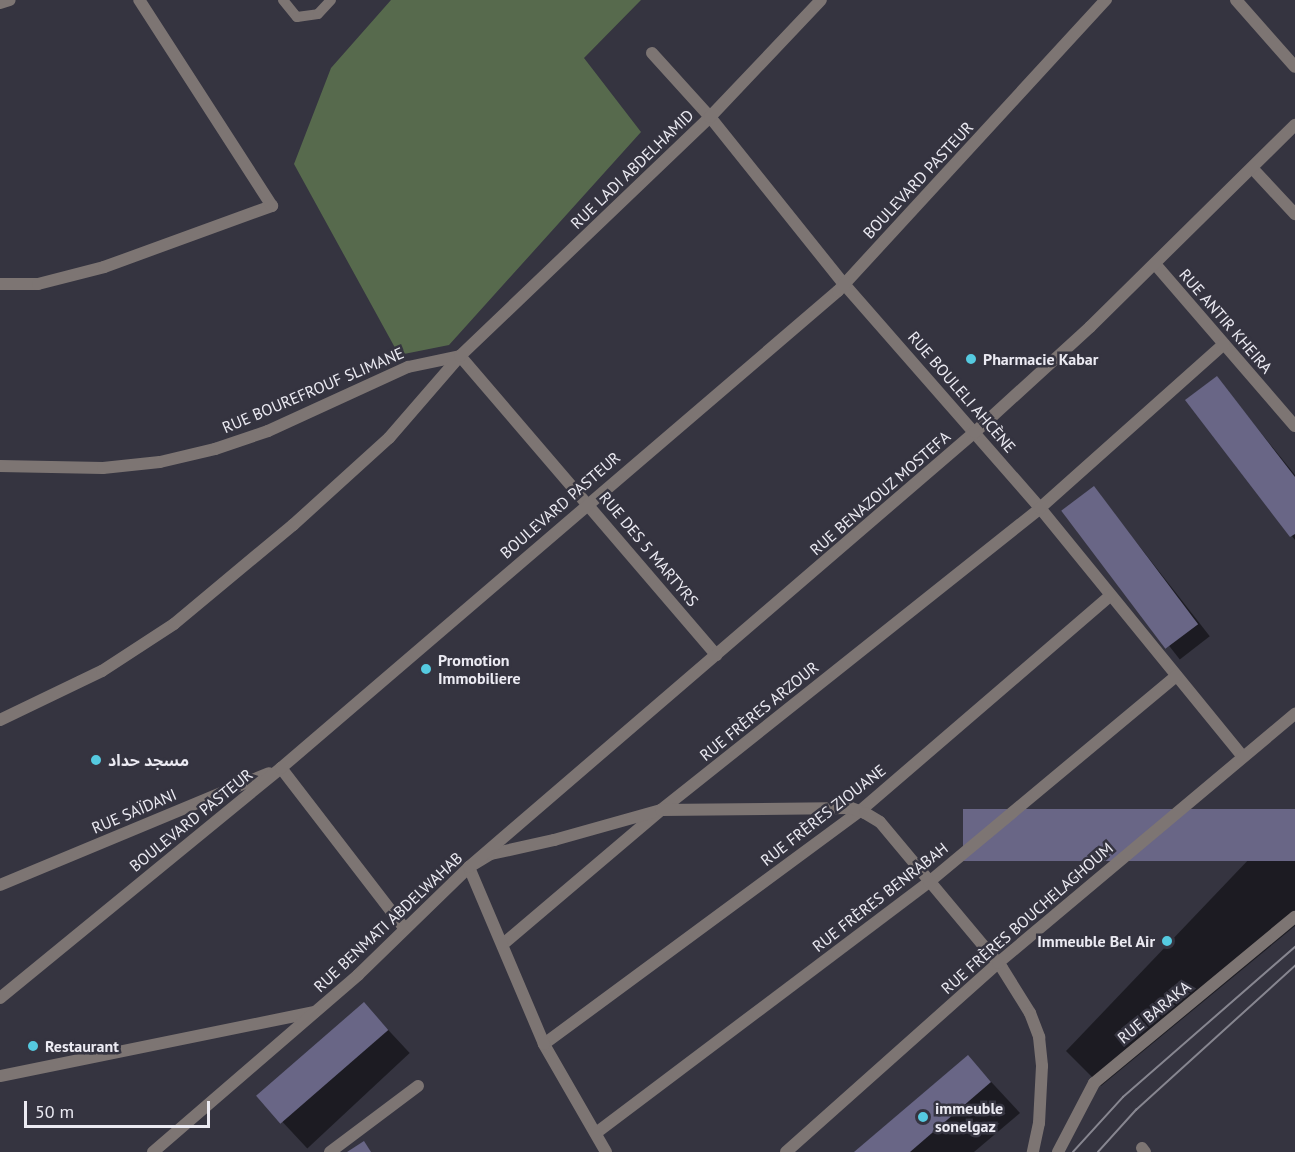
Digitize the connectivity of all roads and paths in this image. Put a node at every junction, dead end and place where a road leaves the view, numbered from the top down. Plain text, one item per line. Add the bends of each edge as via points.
1 (10, 0) edge
2 (139, 0) edge
3 (283, 0) edge
4 (331, 0) edge
5 (821, 0) edge
6 (1106, 0) edge
7 (1236, 0) edge
8 (0, 3) edge
9 (652, 54) dead end
10 (1295, 67) edge
11 (710, 117) junction
12 (1295, 126) edge
13 (1253, 169) junction
14 (1295, 214) edge
15 (1155, 264) junction
16 (0, 284) edge
17 (844, 284) junction
18 (1224, 344) junction
19 (460, 356) junction
20 (1295, 426) edge
21 (975, 432) junction
22 (0, 466) edge
23 (588, 502) junction
24 (1040, 508) junction
25 (1110, 596) junction
26 (716, 655) junction
27 (1176, 676) junction
28 (1295, 714) edge
29 (0, 720) edge
30 (1242, 756) junction
31 (281, 768) junction
32 (661, 810) junction
33 (860, 811) junction
34 (469, 867) junction
35 (929, 882) junction
36 (0, 885) edge
37 (1295, 917) edge
38 (405, 929) junction
39 (502, 944) junction
40 (998, 963) junction
41 (0, 998) edge
42 (316, 1012) junction
43 (544, 1044) junction
44 (0, 1076) edge
45 (418, 1086) dead end
46 (596, 1133) junction
47 (153, 1152) edge
48 (330, 1152) edge
49 (606, 1152) edge
50 (786, 1152) edge
51 (1033, 1152) edge
52 (1058, 1152) edge

1 - 8 street
2 - 16 street via 272,206 104,267 38,284
3 - 4 lane via 297,17 318,14
5 - 11 street, RUE LADI ABDELHAMID
6 - 17 street, BOULEVARD PASTEUR
7 - 10 street
9 - 11 street, RUE BOULELI AHCÈNE
11 - 17 street, RUE BOULELI AHCÈNE
11 - 19 street, RUE LADI ABDELHAMID
12 - 13 street, RUE BENAZOUZ MOSTEFA
13 - 14 street
13 - 15 street, RUE BENAZOUZ MOSTEFA
15 - 18 street, RUE ANTIR KHEIRA
15 - 21 street, RUE BENAZOUZ MOSTEFA
17 - 21 street, RUE BOULELI AHCÈNE
17 - 23 street, BOULEVARD PASTEUR
18 - 20 street, RUE ANTIR KHEIRA
18 - 24 street, RUE FRÈRES ARZOUR
19 - 22 street, RUE BOUREFROUF SLIMANE via 401,370 268,431 215,449 160,462 104,468
19 - 23 street, RUE DES 5 MARTYRS
19 - 29 street, RUE LADI ABDELHAMID via 389,438 174,624 102,671
21 - 24 street, RUE BOULELI AHCÈNE
21 - 26 street, RUE BENAZOUZ MOSTEFA
23 - 26 street, RUE DES 5 MARTYRS
23 - 31 street, BOULEVARD PASTEUR
24 - 25 street, RUE BOULELI AHCÈNE
24 - 32 street, RUE FRÈRES ARZOUR
25 - 27 street, RUE BOULELI AHCÈNE
25 - 33 street, RUE FRÈRES ZIOUANE
26 - 34 street, RUE BENAZOUZ MOSTEFA
27 - 30 street, RUE BOULELI AHCÈNE
27 - 35 street, RUE FRÈRES BENRABAH
28 - 30 street, RUE FRÈRES BOUCHELAGHOUM
30 - 40 street, RUE FRÈRES BOUCHELAGHOUM
31 - 36 street, RUE SAÏDANI
31 - 38 street
31 - 41 street, BOULEVARD PASTEUR
32 - 33 street, RUE BENMATI ABDELWAHAB
32 - 34 street, RUE BENMATI ABDELWAHAB via 491,854
32 - 39 street, RUE FRÈRES ARZOUR
33 - 35 street, RUE BENMATI ABDELWAHAB via 880,822
33 - 43 street, RUE FRÈRES ZIOUANE
34 - 38 street, RUE BENMATI ABDELWAHAB
34 - 39 street
35 - 40 street, RUE BENMATI ABDELWAHAB
35 - 46 street, RUE FRÈRES BENRABAH
37 - 52 street, RUE BARAKA via 1094,1083
38 - 42 street, RUE BENMATI ABDELWAHAB
39 - 43 street
40 - 50 street, RUE FRÈRES BOUCHELAGHOUM
40 - 51 street, RUE BENMATI ABDELWAHAB via 1030,1013 1039,1037 1042,1066
42 - 44 street
42 - 47 street, RUE BENMATI ABDELWAHAB
43 - 46 street
45 - 48 street
46 - 49 street

